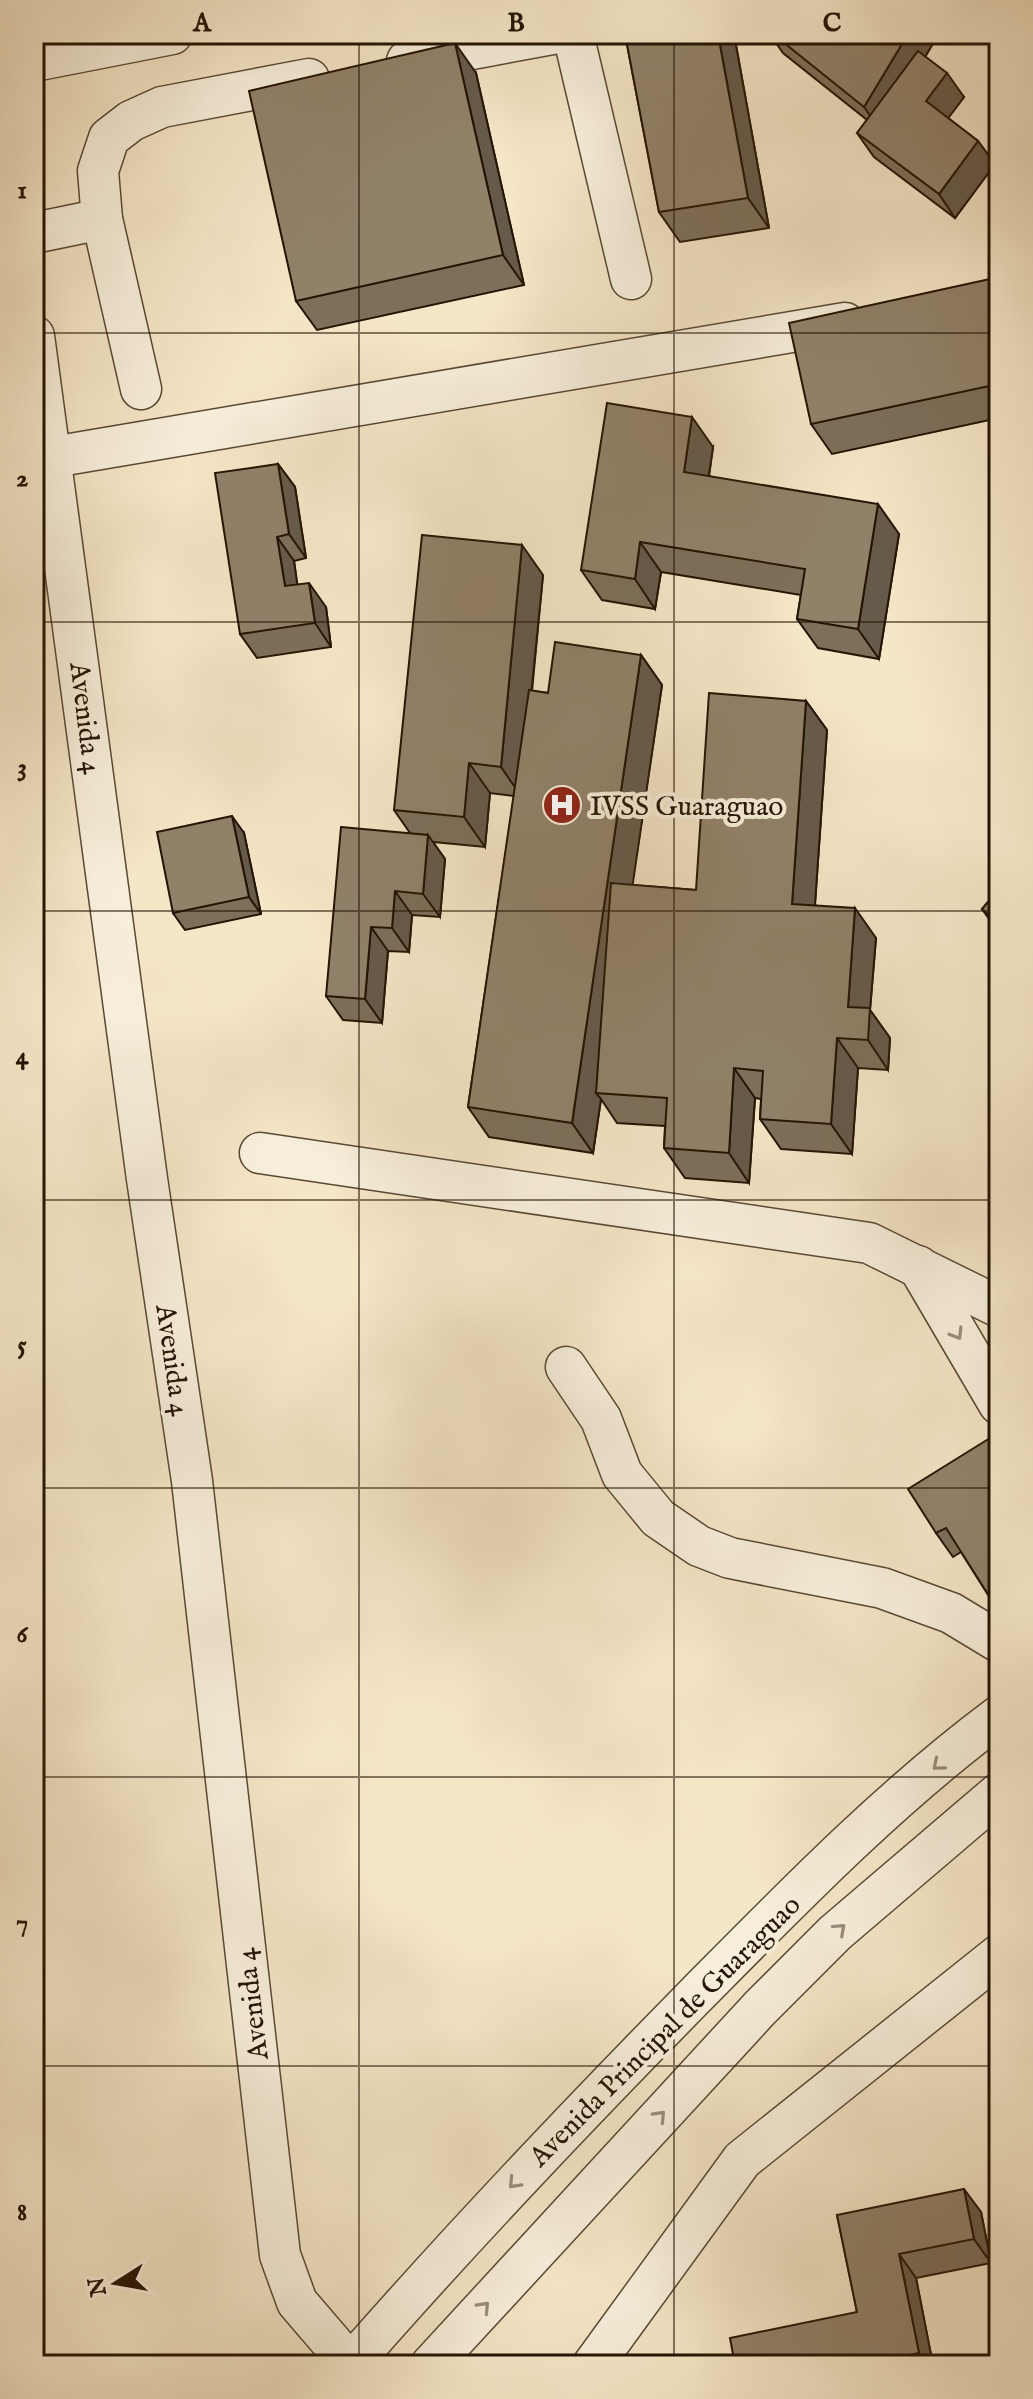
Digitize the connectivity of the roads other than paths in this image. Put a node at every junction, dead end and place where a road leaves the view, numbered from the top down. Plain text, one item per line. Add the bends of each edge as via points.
1 (172, 34) edge
2 (552, 34) edge
3 (573, 34) edge
4 (34, 61) edge
5 (102, 219) junction
6 (34, 233) edge
7 (631, 279) dead end
8 (889, 316) edge
9 (34, 336) edge
10 (141, 389) dead end
11 (53, 457) junction
12 (260, 1153) dead end
13 (918, 1266) junction
14 (999, 1307) edge
15 (566, 1367) dead end
16 (999, 1404) edge
17 (999, 1642) edge
18 (999, 1716) edge
19 (999, 1793) edge
20 (999, 1955) edge
21 (350, 2365) edge
22 (431, 2365) edge
23 (593, 2365) edge

1 - 4 street
2 - 5 street via 162,107 109,138 98,171
3 - 7 street
5 - 6 street
5 - 10 street
8 - 11 street
9 - 11 street, Avenida 4
11 - 21 street, Avenida 4 via 192,1481 280,2255 297,2302
12 - 13 street via 869,1243
13 - 14 street
13 -> 16 street
15 - 17 street via 601,1419 622,1474 658,1518 699,1546 730,1558 882,1588 951,1613
18 -> 21 street, Avenida Principal de Guaraguao via 870,1823 730,1960 564,2129
22 -> 19 street, Avenida Principal de Guaraguao via 770,1997 835,1933
20 - 23 street via 742,2160

